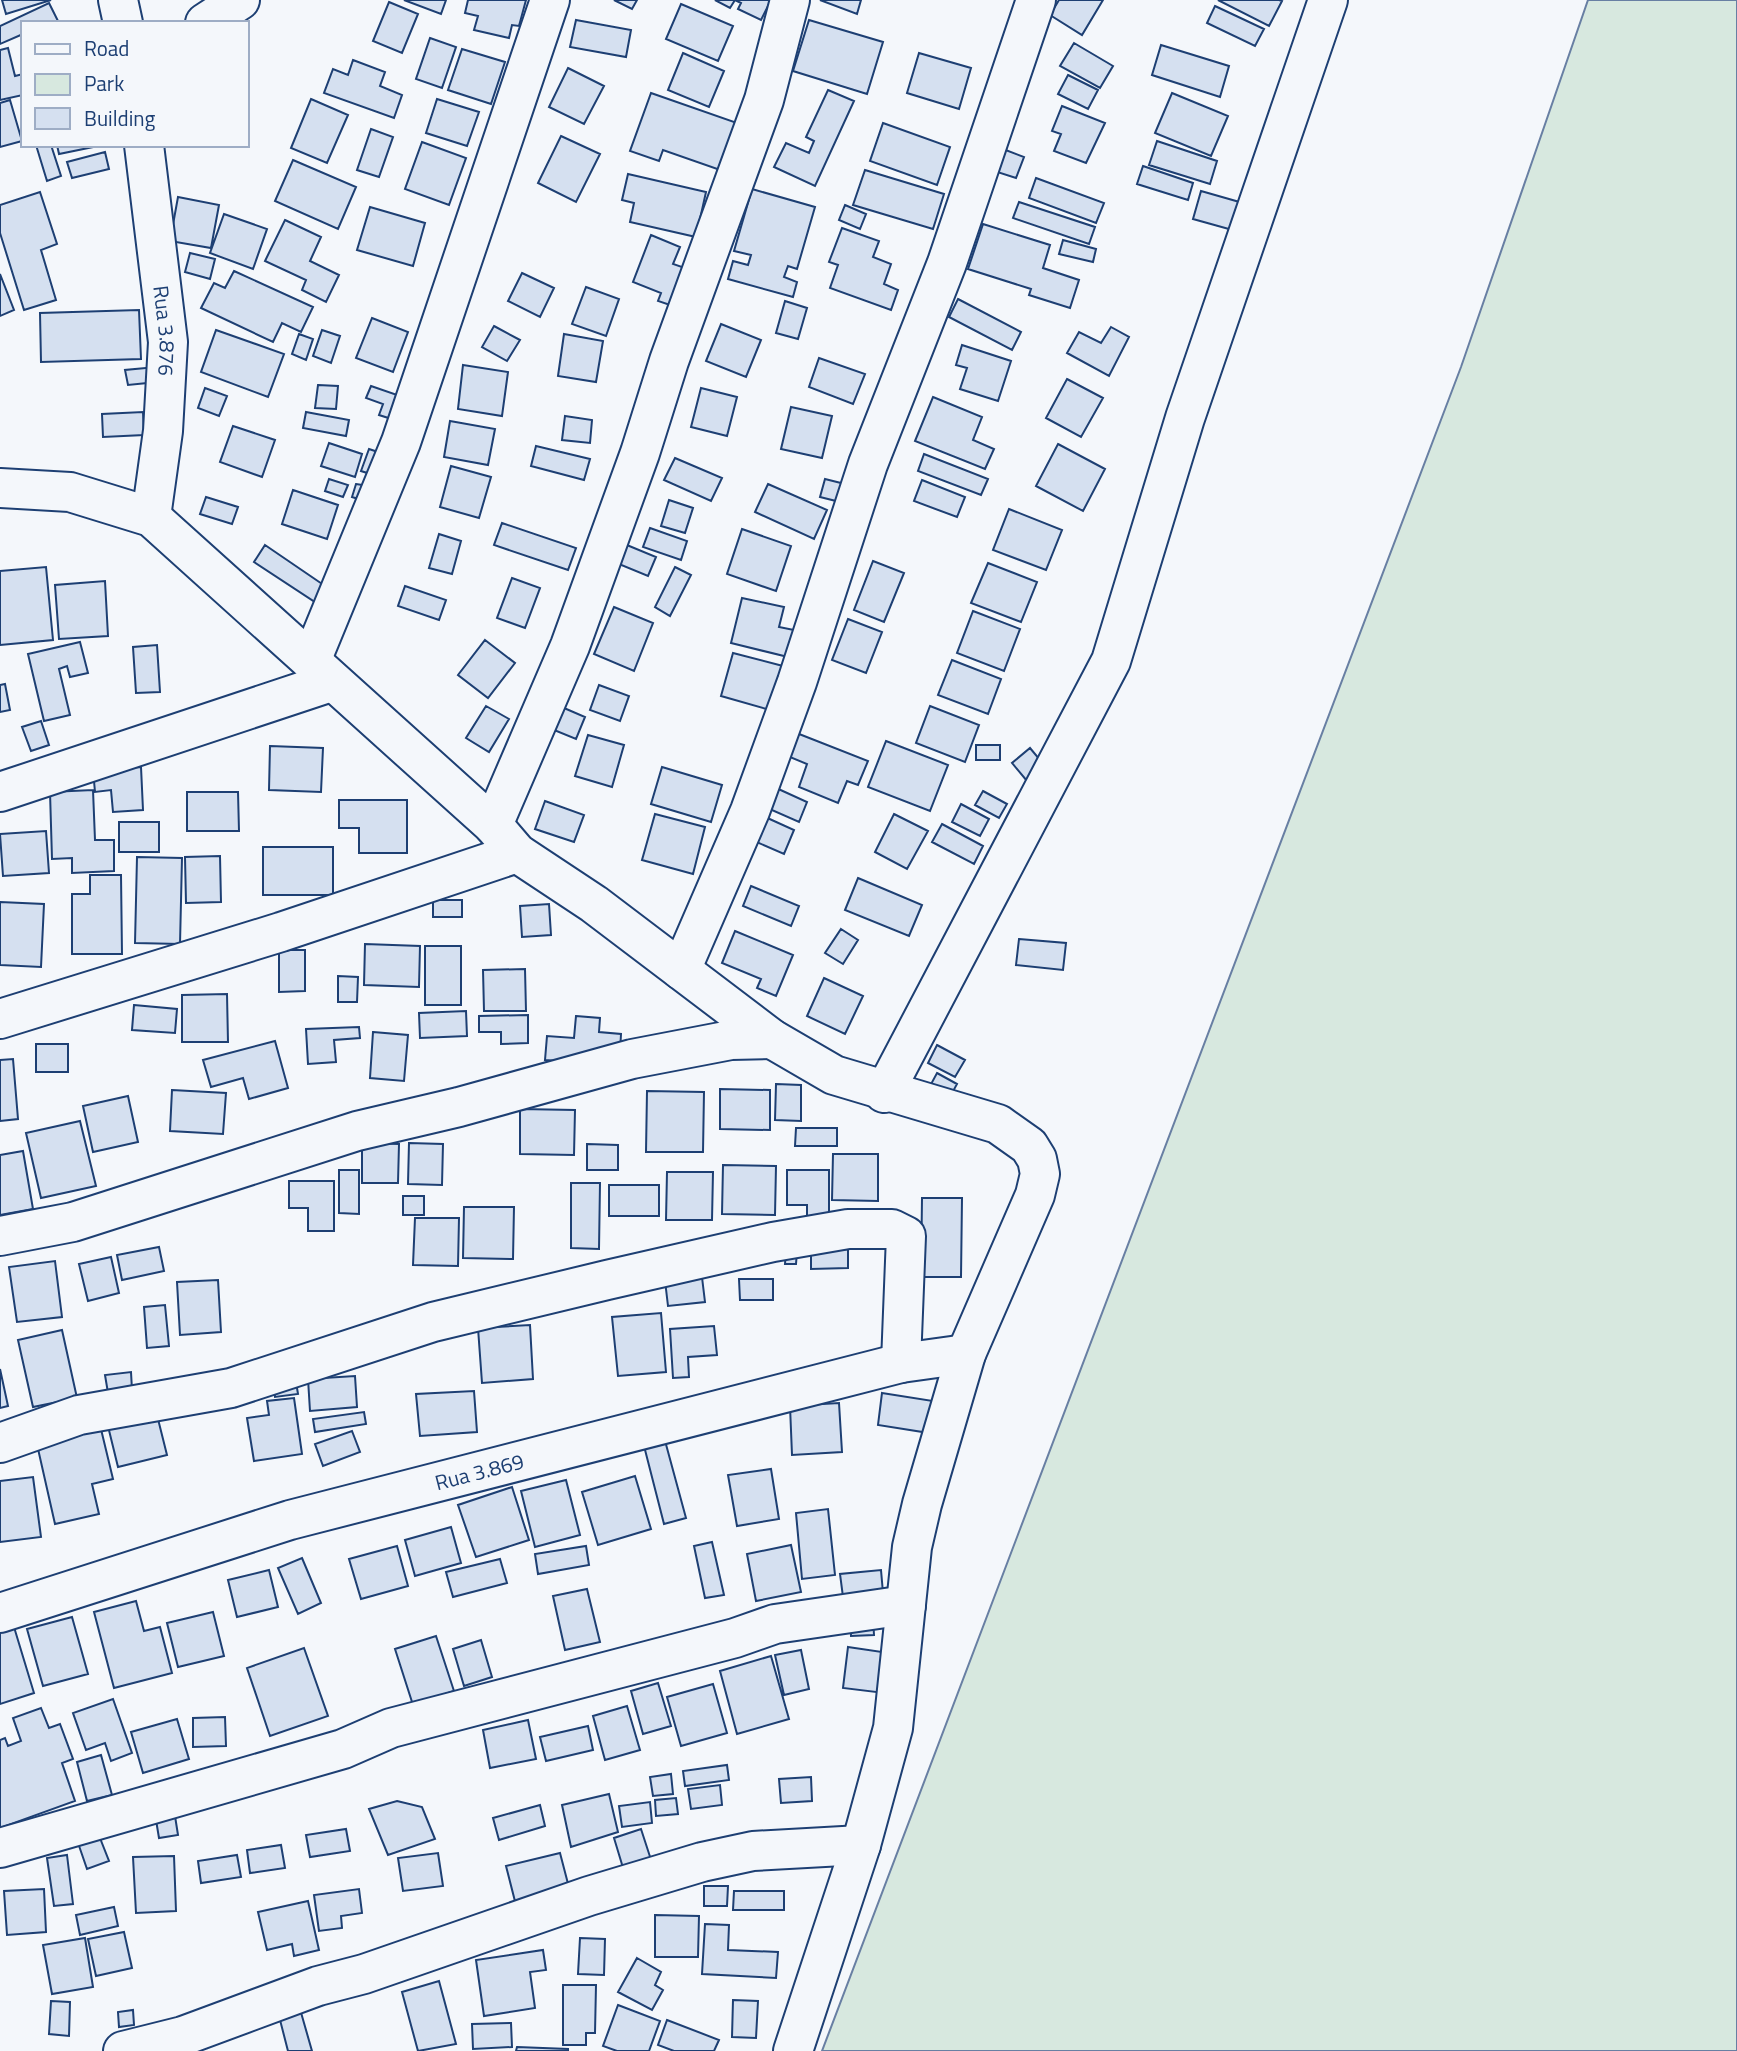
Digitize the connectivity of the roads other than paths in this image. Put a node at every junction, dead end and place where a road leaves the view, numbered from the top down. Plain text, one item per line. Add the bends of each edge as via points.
1 (118, 0) edge
2 (240, 0) edge
3 (550, 0) edge
4 (790, 0) edge
5 (1036, 0) edge
6 (1328, 0) edge
7 (123, 21) edge
8 (208, 21) edge
9 (144, 147) edge
10 (0, 488) edge
11 (151, 517) junction
12 (321, 671) junction
13 (0, 792) edge
14 (505, 839) junction
15 (681, 970) junction
16 (0, 1019) edge
17 (772, 1039) junction
18 (884, 1093) junction
19 (0, 1236) edge
20 (966, 1354) junction
21 (901, 1363) junction
22 (0, 1443) edge
23 (906, 1605) junction
24 (0, 1613) edge
25 (862, 1845) junction
26 (0, 1848) edge
27 (123, 2051) edge
28 (793, 2051) edge

1 - 7 street
2 - 8 street
3 - 12 street
4 - 14 street via 764,100
5 - 15 street via 947,263 868,464 750,811
6 - 18 street via 1185,418 1111,661
9 - 11 street, Rua 3.876 via 168,342 163,431
10 - 11 street via 70,492
11 - 12 street
12 - 13 street
12 - 14 street
14 - 15 street
14 - 16 street
15 - 17 street
17 - 18 street via 834,1075
17 - 19 street via 718,1042 632,1059 358,1131 73,1223
18 - 20 street via 998,1124 1029,1146 1037,1159 1041,1174 1035,1195
20 - 21 street, Rua 3.869
20 - 23 street via 922,1504
21 - 22 street via 906,1236 892,1229 848,1229 760,1245 433,1322 231,1388 79,1415
21 - 24 street, Rua 3.869 via 290,1520
23 - 25 street via 892,1728
23 - 26 street via 775,1624 391,1728 343,1749
25 - 27 street via 753,1851 702,1862 318,1986 183,2036
25 - 28 street

